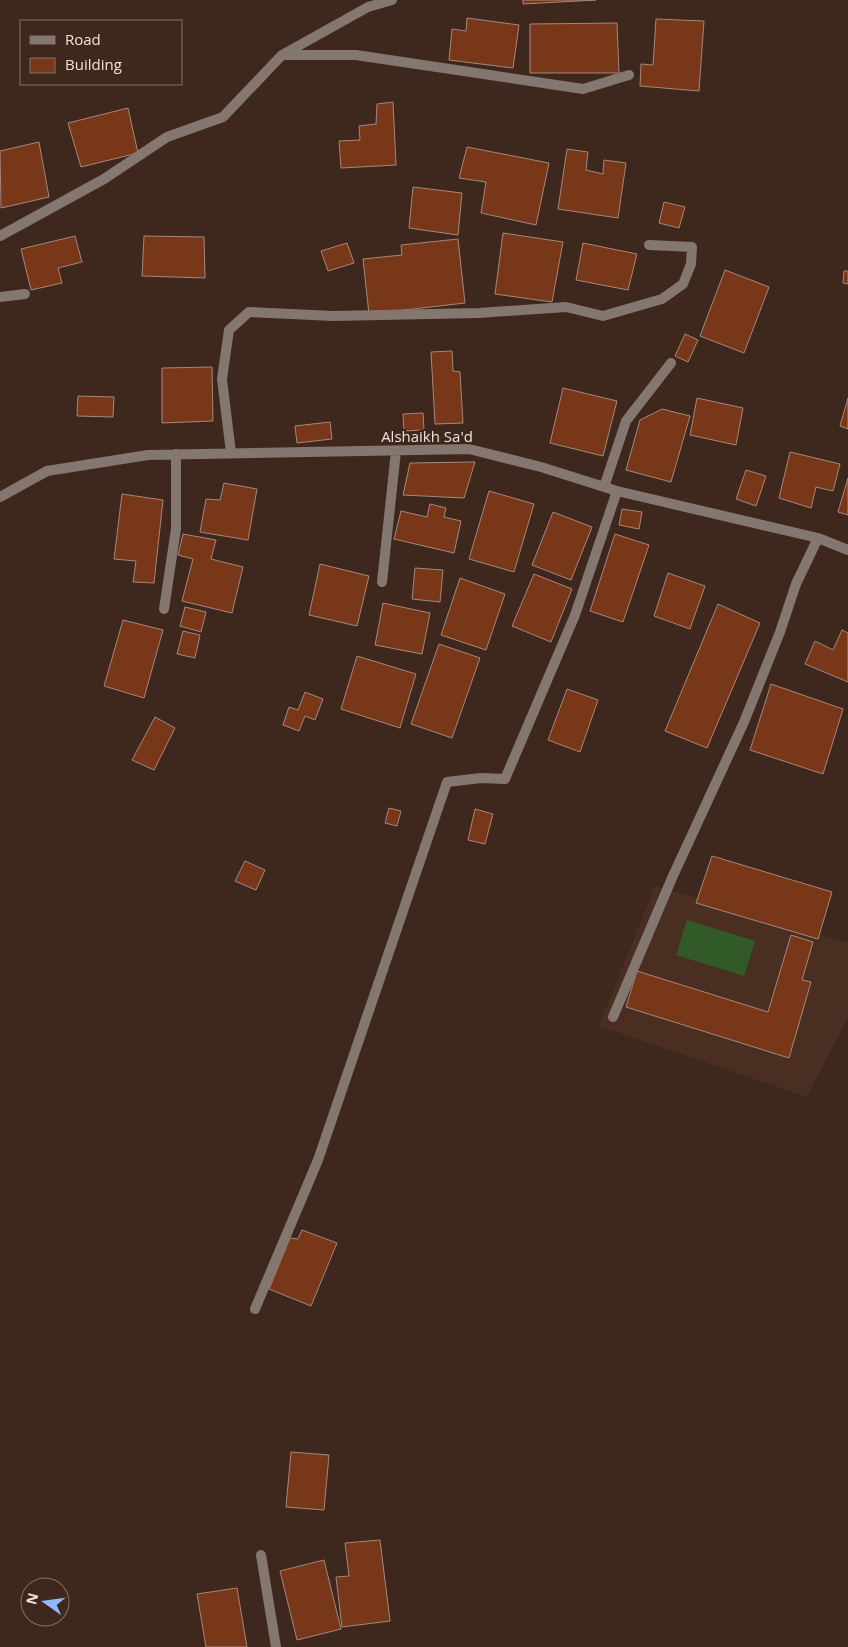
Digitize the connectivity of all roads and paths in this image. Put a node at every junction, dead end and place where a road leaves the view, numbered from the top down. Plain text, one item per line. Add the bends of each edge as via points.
1 (392, 0) edge
2 (282, 55) junction
3 (629, 75) dead end
4 (1, 232) edge
5 (649, 245) dead end
6 (25, 294) dead end
7 (0, 297) edge
8 (671, 363) dead end
9 (396, 451) junction
10 (176, 454) junction
11 (231, 454) junction
12 (604, 487) junction
13 (617, 491) junction
14 (0, 497) edge
15 (818, 538) junction
16 (848, 550) edge
17 (382, 582) dead end
18 (164, 609) dead end
19 (613, 1017) dead end
20 (255, 1308) dead end
21 (261, 1555) dead end
22 (276, 1647) edge

1 - 2 street via 368,7
2 - 3 street via 356,55 583,89
2 - 4 street via 223,117 168,137 104,179
5 - 11 street via 692,247 691,264 683,284 662,299 603,316 566,307 479,313 333,316 249,312 229,330 222,379
6 - 7 street
8 - 12 street via 626,421
9 - 11 street, Alshaikh Sa'd
9 - 12 street, Alshaikh Sa'd via 469,449
9 - 17 street
10 - 11 street, Alshaikh Sa'd
10 - 14 street, Alshaikh Sa'd via 148,455 47,471
10 - 18 street via 176,528
12 - 13 street, Alshaikh Sa'd
13 - 15 street, Alshaikh Sa'd
13 - 20 street via 575,615 505,779 447,782 318,1160
15 - 16 street, Alshaikh Sa'd
15 - 19 street via 796,584 744,722
21 - 22 street

